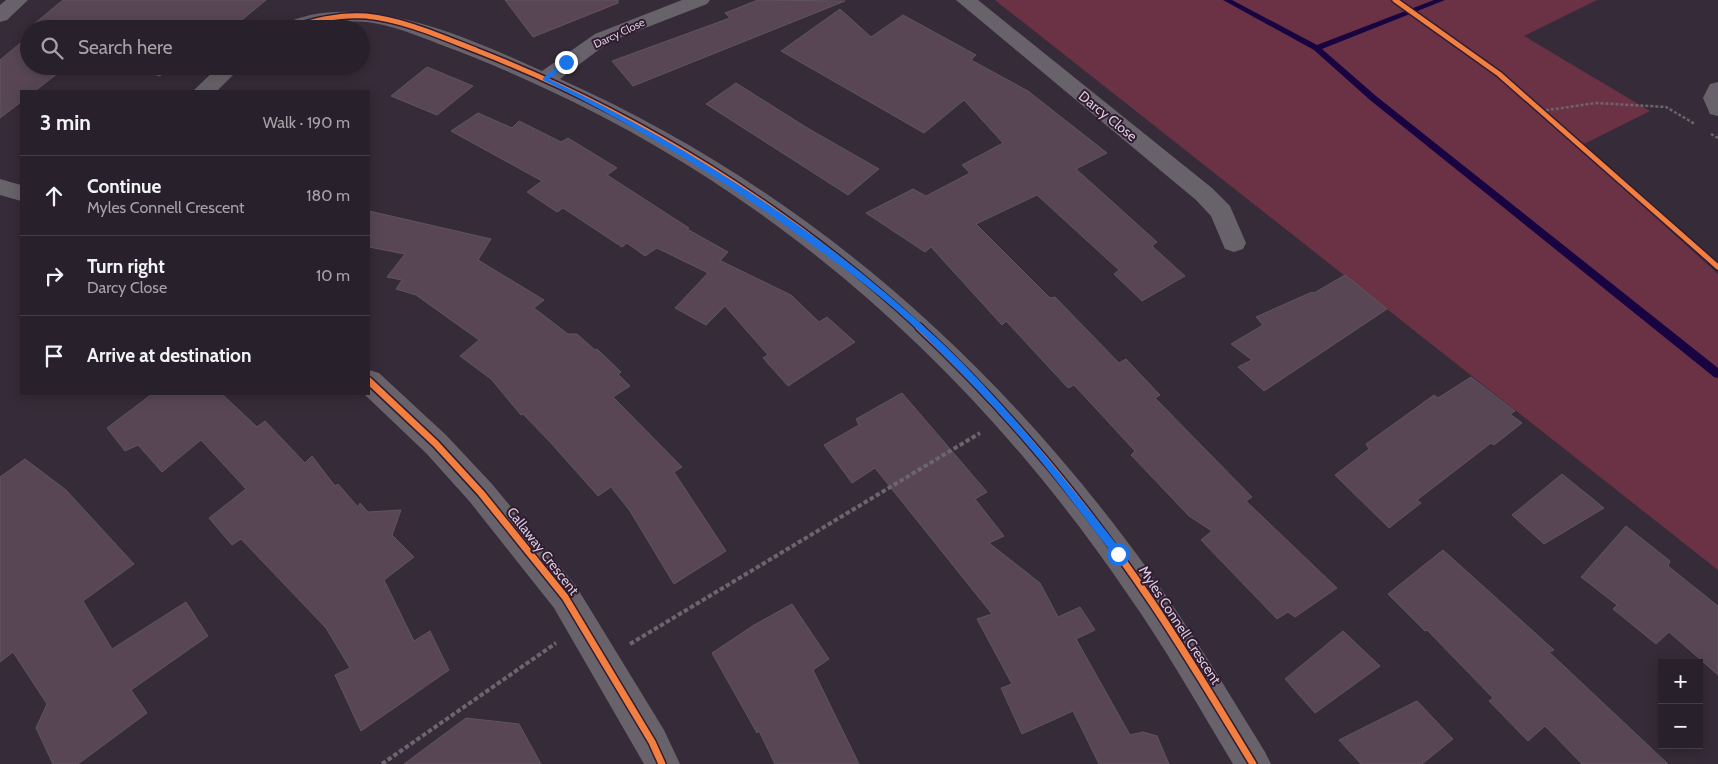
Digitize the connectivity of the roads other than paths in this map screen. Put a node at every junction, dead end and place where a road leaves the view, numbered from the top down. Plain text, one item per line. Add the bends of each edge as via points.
1 (18, 0) edge
2 (700, 0) edge
3 (966, 0) edge
4 (332, 8) edge
5 (0, 16) edge
6 (308, 20) edge
7 (222, 75) edge
8 (545, 79) junction
9 (1718, 89) edge
10 (205, 90) edge
11 (1718, 109) edge
12 (0, 187) edge
13 (20, 193) edge
14 (1234, 243) dead end
15 (370, 382) edge
16 (662, 764) edge
17 (1252, 764) edge

1 - 5 street
2 - 8 street, Darcy Close via 602,38
3 - 14 street, Darcy Close via 1204,194 1221,212
4 - 6 street, Myles Connell Crescent
4 - 8 street, Myles Connell Crescent via 394,20
7 - 10 street
8 - 17 street, Myles Connell Crescent via 676,148 767,207 856,272 940,347 1027,439 1118,554 1166,622
9 - 11 street via 1714,98
12 - 13 street
15 - 16 street, Callaway Crescent via 436,444 481,493 565,597

